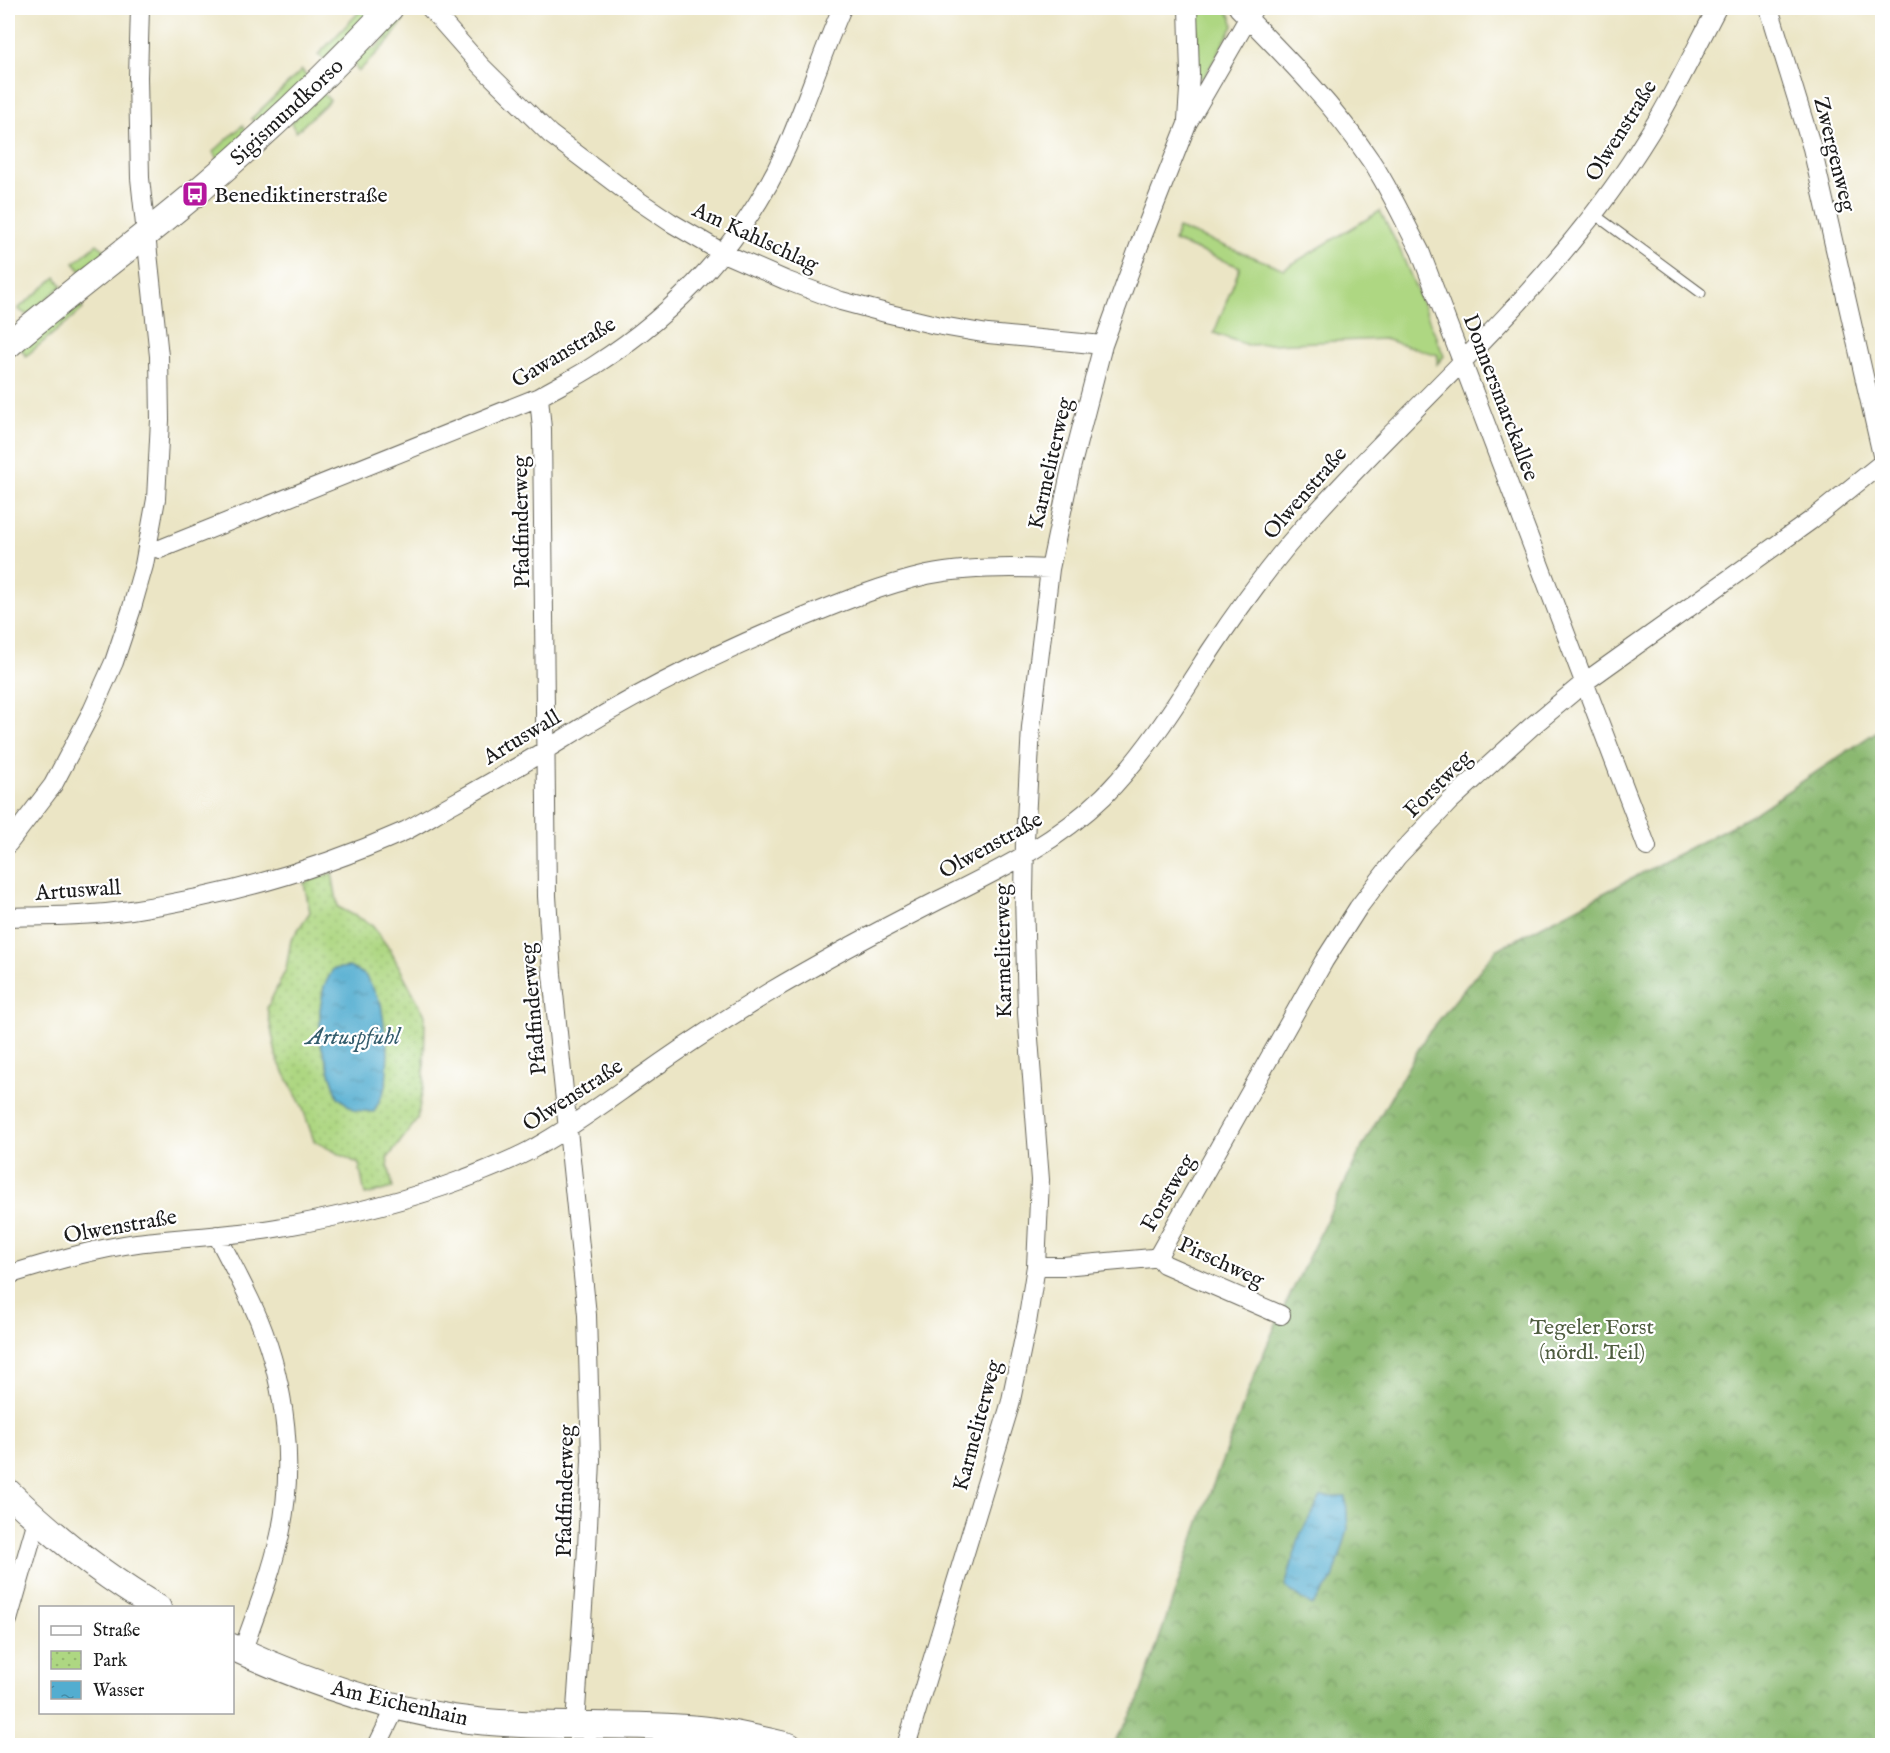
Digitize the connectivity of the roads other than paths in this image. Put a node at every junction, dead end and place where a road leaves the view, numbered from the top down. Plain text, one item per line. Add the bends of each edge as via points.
1 (140, 8) edge
2 (390, 8) edge
3 (430, 8) edge
4 (842, 8) edge
5 (1188, 8) edge
6 (1717, 8) edge
7 (1769, 8) edge
8 (1246, 11) edge
9 (1187, 124) junction
10 (1594, 214) junction
11 (145, 232) junction
12 (723, 253) junction
13 (1701, 293) dead end
14 (8, 345) edge
15 (1103, 345) junction
16 (1464, 361) junction
17 (540, 397) junction
18 (1882, 455) edge
19 (1882, 463) edge
20 (147, 546) junction
21 (1050, 569) junction
22 (1585, 682) junction
23 (546, 751) junction
24 (8, 844) edge
25 (1647, 847) dead end
26 (1025, 856) junction
27 (8, 917) edge
28 (568, 1128) junction
29 (217, 1235) junction
30 (1158, 1256) junction
31 (1036, 1266) junction
32 (8, 1275) edge
33 (1281, 1315) dead end
34 (8, 1492) edge
35 (37, 1520) junction
36 (155, 1606) edge
37 (8, 1620) edge
38 (237, 1650) edge
39 (398, 1705) junction
40 (575, 1724) junction
41 (755, 1742) edge
42 (377, 1746) edge
43 (789, 1746) edge
44 (906, 1746) edge

1 - 11 street via 140,178
2 - 11 street, Sigismundkorso via 279,121
3 - 12 street, Am Kahlschlag via 481,66 550,134 636,199
4 - 12 street, Gawanstraße via 786,149 753,210
5 - 9 street, Karmeliterweg
6 - 10 street, Olwenstraße via 1661,114
7 - 18 street, Zwergenweg via 1812,148
8 - 9 street, Karmeliterweg
8 - 16 street, Donnersmarckallee via 1309,81 1371,162 1420,250
9 - 15 street, Karmeliterweg
10 - 13 lane
10 - 16 street, Olwenstraße
11 - 14 street, Sigismundkorso
11 - 20 street via 159,356 160,420 156,499
12 - 15 street, Am Kahlschlag via 830,297 886,313 988,334
12 - 17 street, Gawanstraße via 680,300 641,332
15 - 21 street, Karmeliterweg
16 - 22 street, Donnersmarckallee
16 - 26 street, Olwenstraße via 1347,477 1285,548 1140,755 1103,796 1059,834
17 - 20 street, Gawanstraße via 160,549
17 - 23 street, Pfadfinderweg
19 - 22 street, Forstweg via 1810,521
20 - 24 street via 114,662 92,711 53,785
21 - 23 street, Artuswall via 958,570 875,589 762,635 657,685
21 - 26 street, Karmeliterweg via 1031,727
22 - 25 street, Donnersmarckallee
22 - 30 street, Forstweg via 1450,801 1397,857 1358,908 1324,961
23 - 27 street, Artuswall via 406,830 282,877 129,910
23 - 28 street, Pfadfinderweg via 550,952
26 - 28 street, Olwenstraße via 863,939 769,993
26 - 31 street, Karmeliterweg via 1027,1013 1040,1180
28 - 29 street, Olwenstraße via 530,1151 425,1194 278,1228
28 - 40 street, Pfadfinderweg via 587,1315 591,1460
29 - 32 street, Olwenstraße via 132,1244
29 - 38 street via 260,1322 276,1373 286,1446 280,1534 269,1578
30 - 31 street, Pirschweg
30 - 33 street, Pirschweg via 1164,1264
31 - 44 street, Karmeliterweg via 1010,1405
34 - 35 street
35 - 36 street via 89,1563
35 - 37 street
38 - 39 street, Am Eichenhain via 306,1680
39 - 40 street, Am Eichenhain via 453,1718
39 - 42 street
40 - 41 street, Am Eichenhain via 700,1729
41 - 43 street, Am Eichenhain

